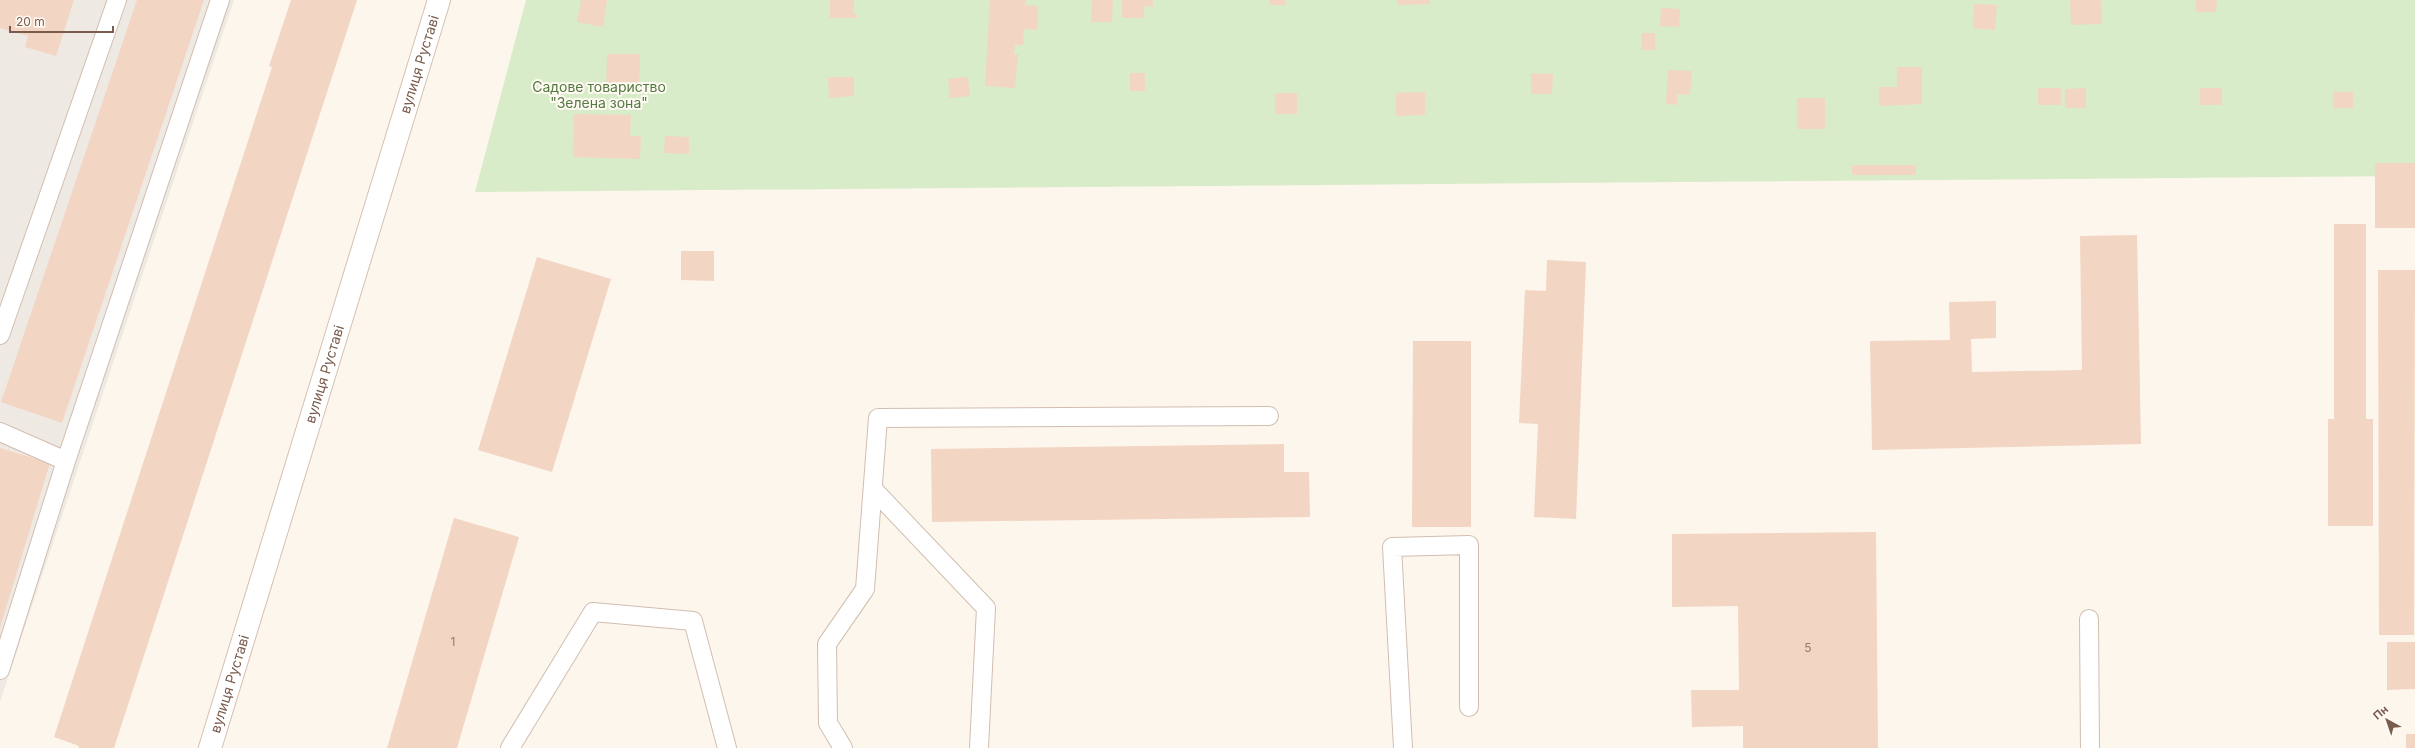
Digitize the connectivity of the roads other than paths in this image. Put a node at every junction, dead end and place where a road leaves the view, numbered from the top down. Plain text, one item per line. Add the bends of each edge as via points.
1 (117, 0) edge
2 (220, 0) edge
3 (439, 0) edge
4 (0, 335) edge
5 (1270, 416) dead end
6 (0, 432) edge
7 (66, 461) junction
8 (873, 489) junction
9 (2089, 620) dead end
10 (0, 670) edge
11 (1470, 707) dead end
12 (210, 748) edge
13 (510, 748) edge
14 (727, 748) edge
15 (844, 748) edge
16 (979, 748) edge
17 (1402, 748) edge
18 (2090, 748) edge

1 - 4 lane
2 - 7 lane
3 - 12 main road, вулиця Руставі
5 - 8 lane via 878,418
6 - 7 lane
7 - 10 lane
8 - 15 lane via 865,589 827,644 828,723
8 - 16 lane via 986,608
9 - 18 lane
11 - 17 lane via 1469,545 1392,547
13 - 14 lane via 593,612 693,621

